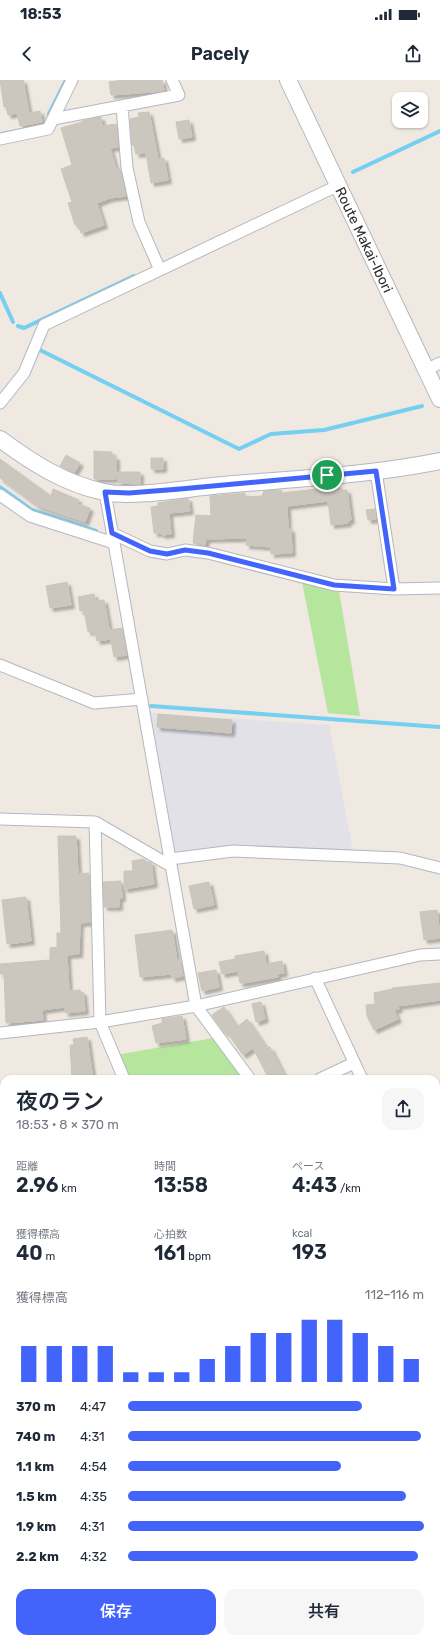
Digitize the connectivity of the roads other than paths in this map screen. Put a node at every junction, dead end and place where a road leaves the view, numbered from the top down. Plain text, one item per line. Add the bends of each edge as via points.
1 (72, 80) edge
2 (172, 80) edge
3 (288, 80) edge
4 (122, 106) junction
5 (53, 119) junction
6 (0, 139) edge
7 (337, 186) junction
8 (160, 270) junction
9 (433, 366) edge
10 (440, 399) edge
11 (0, 403) edge
12 (0, 439) edge
13 (440, 461) edge
14 (376, 471) junction
15 (105, 492) junction
16 (0, 495) edge
17 (113, 538) junction
18 (440, 588) edge
19 (394, 589) junction
20 (0, 665) edge
21 (142, 699) junction
22 (0, 819) edge
23 (95, 822) junction
24 (171, 862) junction
25 (440, 868) edge
26 (440, 954) edge
27 (315, 978) junction
28 (196, 1006) junction
29 (100, 1022) junction
30 (0, 1033) edge
31 (354, 1063) junction
32 (122, 1075) edge
33 (247, 1075) edge
34 (328, 1075) edge
35 (360, 1075) edge

1 - 5 street
2 - 4 street via 179,95
3 - 7 street, Route Makai-Ibori
4 - 5 street
4 - 8 street via 126,168 139,222
5 - 6 street via 48,129
7 - 8 street
7 - 9 street, Route Makai-Ibori
8 - 11 street via 44,325 24,373
9 - 10 street, Route Makai-Ibori
12 - 15 street via 25,458 70,482
13 - 14 street
14 - 15 street via 173,490
14 - 19 street
15 - 17 street
16 - 17 street via 30,516
17 - 19 street via 167,554 185,550 208,553 334,585
17 - 21 street
18 - 19 street
20 - 21 street via 94,703
21 - 24 street
22 - 23 street
23 - 24 street
23 - 29 street
24 - 25 street via 233,851 400,858
24 - 28 street
26 - 27 street via 420,955
27 - 28 street
27 - 31 street
28 - 29 street
28 - 33 street
29 - 30 street
29 - 32 street
31 - 34 street
31 - 35 street

